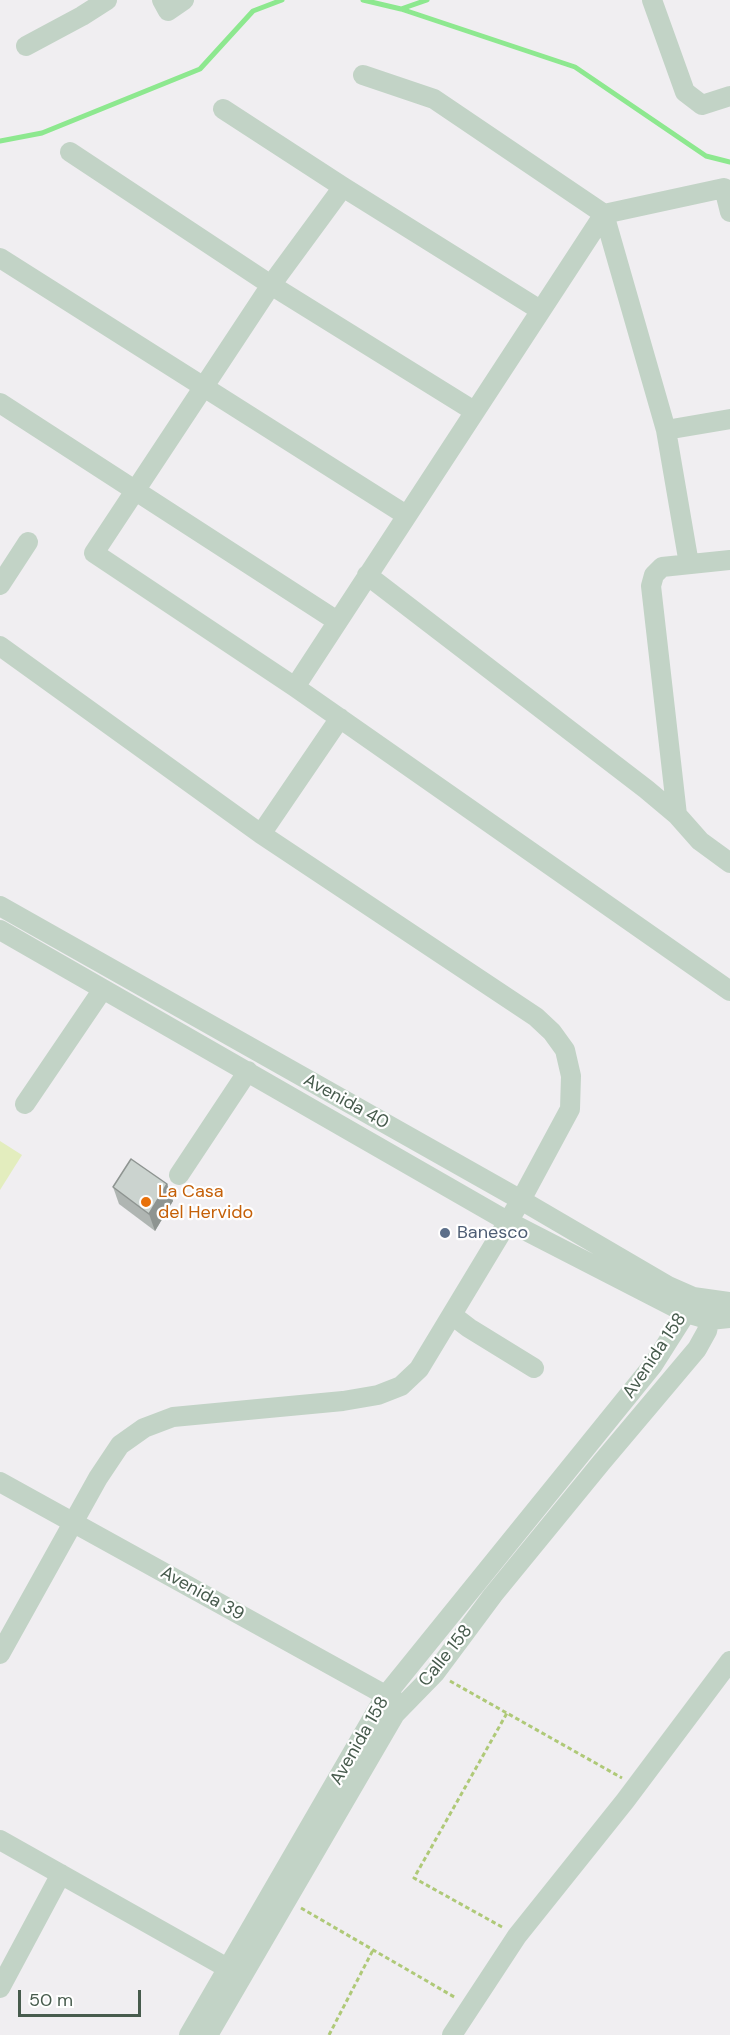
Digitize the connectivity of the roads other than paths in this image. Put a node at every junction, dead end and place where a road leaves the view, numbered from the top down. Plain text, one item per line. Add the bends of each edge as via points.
1 (107, 0) edge
2 (162, 0) edge
3 (184, 0) edge
4 (652, 0) edge
5 (26, 46) dead end
6 (363, 75) dead end
7 (730, 96) edge
8 (223, 109) dead end
9 (70, 152) dead end
10 (343, 187) junction
11 (730, 212) edge
12 (604, 214) junction
13 (0, 258) edge
14 (271, 285) junction
15 (540, 310) junction
16 (203, 388) junction
17 (0, 403) edge
18 (474, 411) junction
19 (730, 419) edge
20 (666, 430) junction
21 (135, 490) junction
22 (406, 515) junction
23 (28, 542) dead end
24 (730, 560) edge
25 (689, 564) junction
26 (367, 575) junction
27 (0, 585) edge
28 (338, 621) junction
29 (0, 646) edge
30 (295, 687) junction
31 (340, 718) junction
32 (677, 816) junction
33 (261, 834) junction
34 (730, 863) edge
35 (0, 906) edge
36 (0, 930) edge
37 (103, 989) junction
38 (730, 991) edge
39 (248, 1071) junction
40 (25, 1104) dead end
41 (179, 1175) dead end
42 (521, 1200) junction
43 (507, 1221) junction
44 (653, 1296) junction
45 (690, 1305) junction
46 (721, 1310) edge
47 (452, 1315) junction
48 (730, 1327) edge
49 (667, 1344) junction
50 (698, 1349) junction
51 (534, 1368) dead end
52 (607, 1424) junction
53 (625, 1436) junction
54 (0, 1482) edge
55 (560, 1498) junction
56 (73, 1523) junction
57 (485, 1590) junction
58 (0, 1654) edge
59 (730, 1661) edge
60 (386, 1695) junction
61 (403, 1705) junction
62 (327, 1814) junction
63 (0, 1840) edge
64 (300, 1860) junction
65 (61, 1874) junction
66 (236, 1972) junction
67 (0, 1988) edge
68 (189, 2035) edge
69 (208, 2035) edge
70 (452, 2035) edge

1 - 5 street
2 - 3 street via 168,11
4 - 7 street via 685,92 702,105
6 - 12 street via 434,99
8 - 10 street
9 - 14 street
10 - 14 street
10 - 15 street
11 - 12 street via 724,188
12 - 15 street
12 - 20 street
13 - 16 street
14 - 16 street
14 - 18 street
15 - 18 street
16 - 21 street
16 - 22 street
17 - 21 street
18 - 22 street
19 - 20 street
20 - 25 street
21 - 28 street
21 - 30 street via 94,553
22 - 26 street
23 - 27 street
24 - 25 street
25 - 32 street via 662,567 651,586
26 - 28 street
26 - 32 street
28 - 30 street
29 - 33 street
30 - 31 street
31 - 33 street
31 - 38 street
32 - 34 street via 700,841
33 - 42 street via 536,1017 565,1050 571,1076 570,1109
35 - 42 street, Avenida 40
36 - 37 street, Avenida 40
37 - 39 street, Avenida 40
37 - 40 street
39 - 41 street
39 - 43 street, Avenida 40
42 - 43 street
42 - 45 street, Avenida 40 via 668,1286
43 - 44 street, Avenida 40
43 - 47 street
44 - 45 street, Avenida 40
44 - 49 street via 668,1320
45 - 46 street
45 - 49 street, Avenida 158
46 - 50 street, Calle 158
47 - 51 street
47 - 56 street via 420,1369 401,1386 378,1395 173,1417 144,1428 120,1445
48 - 50 street
49 - 52 street, Avenida 158
50 - 53 street, Calle 158
52 - 53 street
52 - 55 street, Avenida 158
53 - 55 street, Calle 158
54 - 56 street, Avenida 39
55 - 57 street, Calle 158
56 - 58 street
56 - 60 street, Avenida 39
57 - 60 street, Avenida 158
57 - 61 street, Calle 158 via 435,1673
59 - 70 street via 636,1787 516,1936
60 - 61 street, Avenida 39
60 - 62 street, Avenida 158
61 - 62 street, Calle 158
62 - 64 street, Calle 158
63 - 65 street
64 - 66 street
64 - 66 street, Calle 158 via 287,1900
65 - 66 street
65 - 67 street
66 - 68 street
66 - 69 street, Calle 158

